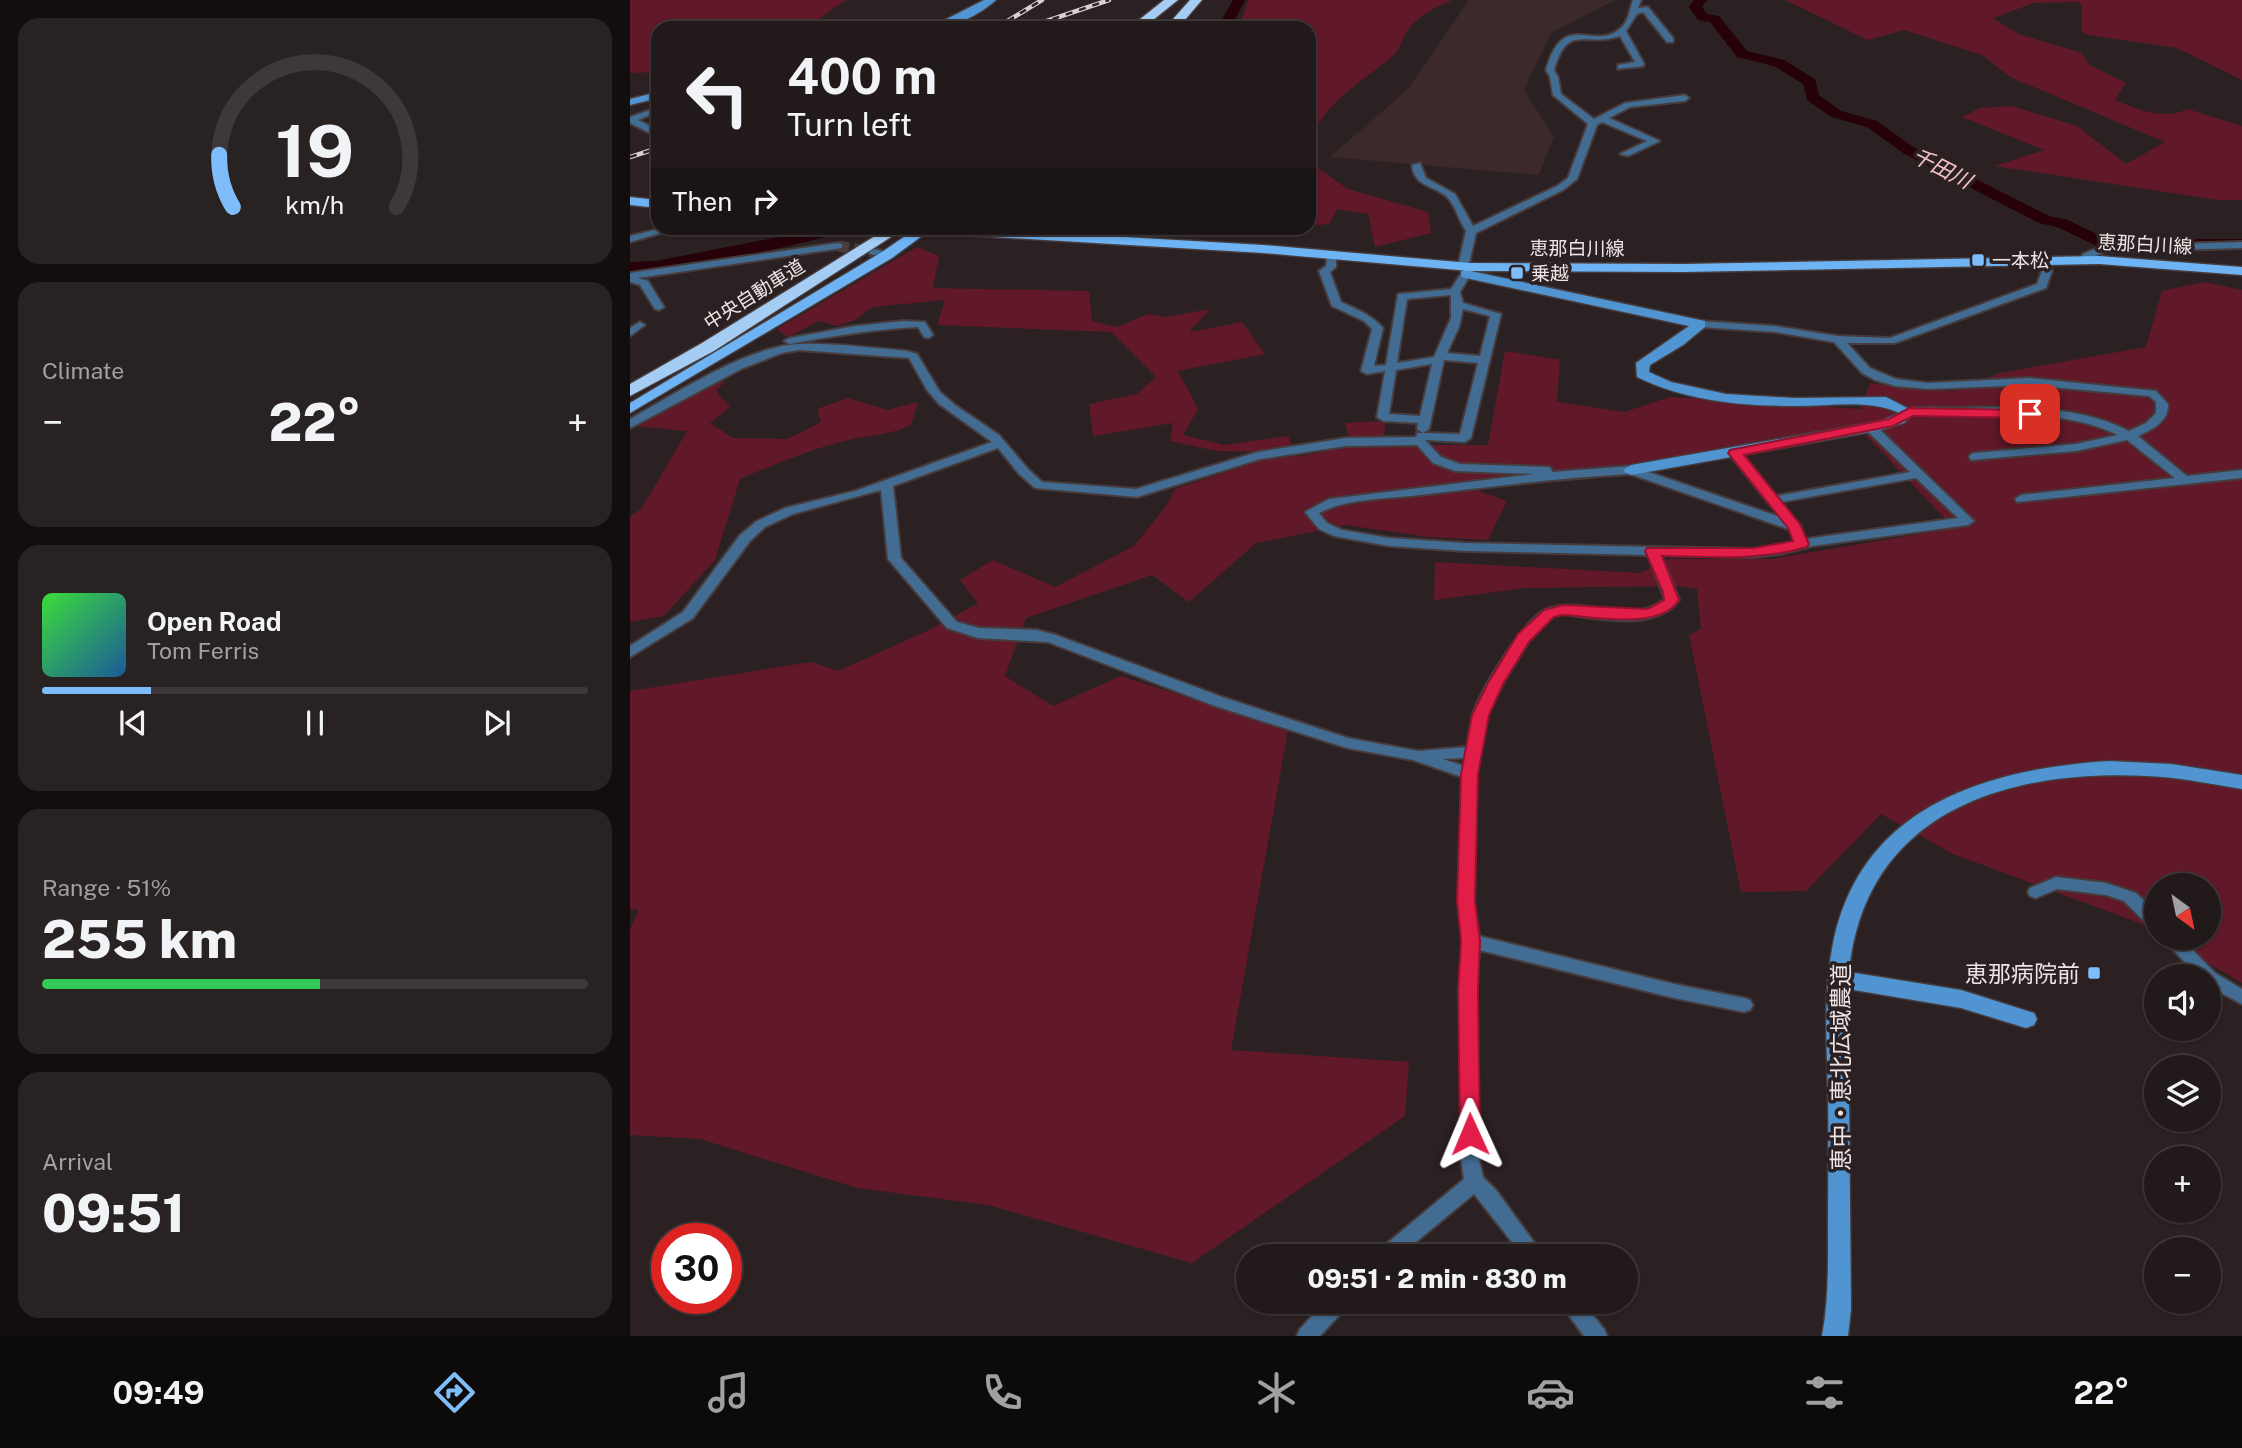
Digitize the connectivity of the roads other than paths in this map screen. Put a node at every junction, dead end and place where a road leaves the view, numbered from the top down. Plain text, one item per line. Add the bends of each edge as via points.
1 (990, 0) edge
2 (1172, 0) edge
3 (1179, 0) edge
4 (1190, 0) edge
5 (1196, 0) edge
6 (1637, 0) edge
7 (1635, 12) junction
8 (953, 21) edge
9 (1144, 21) edge
10 (1156, 21) edge
11 (1167, 21) edge
12 (1177, 21) edge
13 (1622, 30) junction
14 (1670, 40) dead end
15 (1621, 67) dead end
16 (651, 98) edge
17 (1685, 99) dead end
18 (630, 102) edge
19 (651, 113) edge
20 (1597, 120) junction
21 (651, 130) edge
22 (1625, 154) dead end
23 (1417, 165) dead end
24 (630, 201) edge
25 (651, 203) edge
26 (1471, 232) junction
27 (651, 234) edge
28 (892, 235) edge
29 (1055, 235) edge
30 (630, 239) edge
31 (874, 240) edge
32 (2238, 245) edge
33 (836, 253) junction
34 (1332, 255) junction
35 (2043, 261) junction
36 (2085, 261) junction
37 (1466, 269) junction
38 (2242, 271) edge
39 (630, 278) edge
40 (1455, 292) junction
41 (1459, 305) junction
42 (659, 307) dead end
43 (1700, 324) junction
44 (640, 325) dead end
45 (630, 333) edge
46 (928, 335) dead end
47 (1837, 339) junction
48 (783, 348) junction
49 (1439, 358) junction
50 (1484, 360) junction
51 (1391, 368) junction
52 (630, 380) edge
53 (630, 391) edge
54 (630, 409) edge
55 (1909, 412) junction
56 (1425, 420) junction
57 (630, 424) edge
58 (1871, 427) junction
59 (2130, 437) junction
60 (1421, 438) junction
61 (1000, 443) junction
62 (1735, 453) junction
63 (1975, 457) dead end
64 (1631, 470) junction
65 (1576, 473) junction
66 (1919, 474) junction
67 (2242, 474) edge
68 (2184, 480) junction
69 (887, 484) junction
70 (2021, 499) dead end
71 (1773, 500) junction
72 (1794, 527) junction
73 (1802, 544) junction
74 (1653, 551) junction
75 (630, 652) edge
76 (1474, 752) junction
77 (1414, 755) junction
78 (1470, 774) junction
79 (2242, 782) edge
80 (2036, 892) dead end
81 (2144, 910) edge
82 (1471, 941) junction
83 (2182, 950) edge
84 (2195, 964) edge
85 (1838, 979) junction
86 (2221, 985) edge
87 (2242, 997) edge
88 (1744, 1005) dead end
89 (2026, 1019) dead end
90 (1474, 1183) junction
91 (1399, 1244) edge
92 (1525, 1244) edge
93 (1327, 1314) edge
94 (1579, 1314) edge
95 (1307, 1336) edge
96 (1597, 1336) edge
97 (1835, 1336) edge

1 - 8 street
2 - 9 highway
3 - 10 highway
4 - 11 highway
5 - 12 highway
6 - 7 street
7 - 13 street
7 - 14 street via 1645,9
13 - 15 street via 1640,64
13 - 20 street via 1609,37 1566,40 1553,52 1550,70 1557,95
16 - 18 street
17 - 20 street via 1628,105
19 - 21 street via 631,120
20 - 22 street via 1655,141
20 - 26 street via 1569,183
23 - 26 street via 1423,181 1451,195
24 - 25 main road
26 - 37 street
27 - 30 street
28 - 31 main road
29 - 34 main road, 恵那白川線
31 - 33 highway, 中央自動車道
31 - 53 highway, 中央自動車道 via 708,347
31 - 54 main road
32 - 36 street via 2102,249
33 - 39 street
33 - 52 highway, 中央自動車道 via 766,302
34 - 37 main road, 恵那白川線
34 - 51 street via 1331,267 1324,271 1336,304 1378,328 1367,371
35 - 36 main road, 恵那白川線
35 - 37 main road, 恵那白川線
35 - 47 street via 2048,271 2042,286 1891,341
36 - 38 main road, 恵那白川線
37 - 40 street
37 - 43 street
39 - 42 street via 645,283
40 - 41 street
40 - 51 street via 1402,296
41 - 49 street
41 - 50 street via 1496,314
43 - 47 street
43 - 55 street via 1643,363 1642,374 1688,393 1886,401
44 - 45 street
46 - 48 street via 921,324 879,326 787,341
47 - 59 street via 1866,373 1892,382 1941,386 2012,380 2062,382 2152,393 2161,399 2162,413 2150,427
48 - 57 street
48 - 61 street via 913,356 942,401
49 - 50 street
49 - 51 street
49 - 56 street
50 - 60 street via 1465,438
51 - 56 street via 1383,417
55 - 58 street
55 - 59 street via 2053,416 2101,424
56 - 60 street
58 - 62 street
58 - 66 street
59 - 63 street
59 - 68 street
60 - 61 street via 1346,442 1258,456 1130,493 1039,485
60 - 65 street via 1437,460 1459,468
61 - 69 street
62 - 64 street
62 - 71 street
64 - 65 street
64 - 72 street
65 - 74 street via 1329,503 1311,512 1323,526 1339,533 1389,542
66 - 71 street
66 - 73 street via 1968,521
67 - 68 street
68 - 70 street
69 - 75 street via 789,511 761,524 694,609
69 - 77 street via 895,559 952,625 978,633 1051,638 1284,723 1348,743
71 - 72 street
72 - 73 street
73 - 74 street via 1754,553
74 - 76 street via 1671,592 1666,607 1650,614 1549,613 1524,638 1496,683 1480,715
76 - 77 street
76 - 78 street
77 - 78 street
78 - 82 street via 1466,901
79 - 85 street, 恵中・恵北広域農道 via 2147,769 2060,771 2007,782 1941,808 1895,844 1866,879 1847,925
80 - 81 street via 2056,883 2106,889 2130,897
82 - 88 street
82 - 90 street via 1470,1159
83 - 84 street
85 - 89 street via 1961,999
85 - 97 street, 恵中・恵北広域農道 via 1841,1278
86 - 87 street
90 - 91 street
90 - 92 street
93 - 95 street
94 - 96 street

